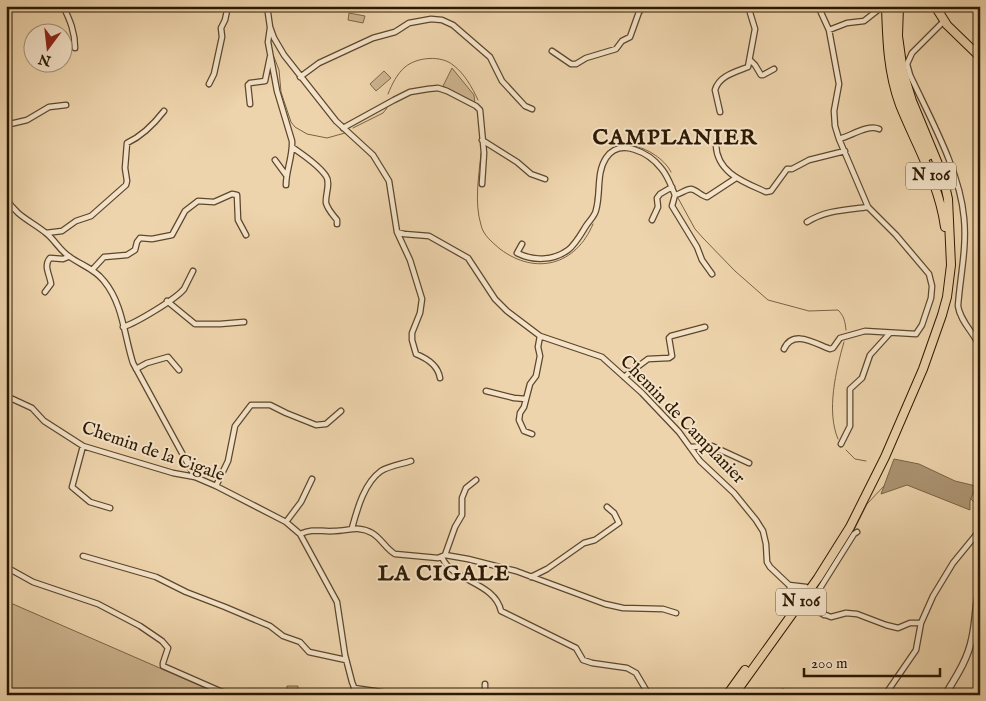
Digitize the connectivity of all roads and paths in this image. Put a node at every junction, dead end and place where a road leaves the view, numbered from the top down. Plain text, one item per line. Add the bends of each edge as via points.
1 (63, 6) edge
2 (228, 6) edge
3 (267, 6) edge
4 (645, 6) edge
5 (748, 6) edge
6 (818, 6) edge
7 (885, 6) edge
8 (892, 6) edge
9 (899, 6) edge
10 (938, 7) edge
11 (944, 21) junction
12 (270, 27) junction
13 (829, 30) junction
14 (274, 38) junction
15 (277, 44) junction
16 (75, 48) dead end
17 (270, 51) junction
18 (552, 51) dead end
19 (980, 57) edge
20 (750, 60) junction
21 (774, 69) dead end
22 (300, 77) junction
23 (210, 84) dead end
24 (250, 104) dead end
25 (66, 105) dead end
26 (532, 109) dead end
27 (164, 111) dead end
28 (720, 112) dead end
29 (6, 125) edge
30 (344, 128) junction
31 (879, 129) dead end
32 (839, 139) junction
33 (482, 140) junction
34 (716, 144) dead end
35 (292, 147) junction
36 (845, 151) junction
37 (275, 160) dead end
38 (286, 175) junction
39 (736, 178) junction
40 (545, 179) dead end
41 (482, 184) dead end
42 (286, 185) dead end
43 (672, 187) junction
44 (677, 195) junction
45 (6, 198) edge
46 (868, 207) junction
47 (948, 217) junction
48 (652, 220) dead end
49 (807, 222) dead end
50 (336, 224) dead end
51 (397, 232) junction
52 (46, 233) junction
53 (246, 235) dead end
54 (522, 244) dead end
55 (68, 257) junction
56 (92, 270) junction
57 (193, 271) dead end
58 (712, 274) dead end
59 (45, 292) dead end
60 (167, 301) junction
61 (244, 322) dead end
62 (123, 327) junction
63 (705, 327) dead end
64 (890, 333) junction
65 (540, 336) junction
66 (980, 347) edge
67 (784, 349) dead end
68 (930, 350) junction
69 (136, 369) junction
70 (179, 370) dead end
71 (624, 377) junction
72 (440, 378) dead end
73 (486, 390) dead end
74 (6, 396) edge
75 (526, 399) junction
76 (341, 411) dead end
77 (532, 434) dead end
78 (841, 444) dead end
79 (83, 446) junction
80 (690, 447) junction
81 (412, 461) dead end
82 (750, 463) dead end
83 (195, 477) junction
84 (312, 479) dead end
85 (476, 480) dead end
86 (216, 486) junction
87 (607, 507) dead end
88 (110, 508) dead end
89 (286, 522) junction
90 (352, 528) junction
91 (980, 530) edge
92 (857, 532) dead end
93 (300, 534) junction
94 (83, 556) dead end
95 (443, 556) junction
96 (6, 567) edge
97 (531, 577) junction
98 (789, 585) junction
99 (980, 587) edge
100 (807, 591) junction
101 (796, 605) junction
102 (676, 613) dead end
103 (822, 614) junction
104 (921, 623) junction
105 (346, 660) junction
106 (486, 684) dead end
107 (354, 688) junction
108 (980, 691) edge
109 (234, 695) edge
110 (357, 695) edge
111 (402, 695) edge
112 (485, 695) edge
113 (649, 695) edge
114 (727, 695) edge
115 (734, 695) edge
116 (885, 695) edge
117 (946, 695) edge
118 (977, 695) edge

1 - 16 street via 73,29
2 - 23 street
3 - 12 street
4 - 18 street via 639,12 630,37 621,41 616,49 576,64
5 - 20 street via 755,29
6 - 13 street
7 - 13 street via 864,21
7 - 68 main road, N 106 via 894,86 928,167 944,222 946,276
8 - 47 main road, N 106 via 892,38 899,80 937,178
9 - 47 main road via 902,72 943,176
10 - 11 main road
11 - 19 main road
11 - 66 street via 912,53 908,64 959,194 965,248 958,306
12 - 14 street
12 - 17 street
13 - 32 street via 839,84 834,111
14 - 15 street
14 - 17 street
15 - 17 street
15 - 22 street
17 - 24 street via 265,81 248,85
17 - 35 street
20 - 21 street via 761,75
20 - 28 street via 748,67 727,75 716,86
22 - 26 street via 319,63 415,21 448,22 490,57 502,81 525,106
22 - 30 street
25 - 29 street via 49,107 27,120
27 - 52 street via 136,139 127,143 126,184 91,216 62,231
30 - 33 street via 410,92 438,88 480,110
30 - 51 street via 373,155 389,181
31 - 32 street via 866,128
32 - 36 street
33 - 40 street via 531,174
33 - 41 street
34 - 39 street via 718,160
35 - 38 street
35 - 50 street via 326,176 326,201 337,220
36 - 39 street via 787,169 771,191 766,192
36 - 46 street
37 - 38 street
38 - 42 street
39 - 44 street via 707,196 693,189
43 - 44 street
43 - 48 street via 660,194
43 - 54 street via 662,168 644,153 632,149 616,150 606,158 601,171 596,212 569,250 544,259 526,257 517,253
44 - 58 street via 672,206
45 - 52 street via 30,224
46 - 49 street via 831,211
46 - 64 street via 928,274 932,286 931,298 916,334
47 - 68 main road, N 106 via 950,278
51 - 65 street, Chemin de Camplanier via 429,236 468,258 495,299
51 - 72 street via 422,299 412,332 414,350 425,357
52 - 55 street
53 - 56 street via 238,220 237,195 214,202 198,201 185,211 172,235 140,238 135,250 116,257 104,257
55 - 56 street
55 - 59 street via 48,260 51,284
56 - 62 street via 109,287
57 - 60 street via 184,288
60 - 61 street via 195,324
60 - 62 street via 133,324
62 - 69 street
63 - 71 street via 671,336 672,356 648,359
64 - 67 street via 865,331 845,335 830,349 792,338
64 - 78 street via 870,355 862,378 850,389 850,426
65 - 71 street, Chemin de Camplanier via 602,357
65 - 75 street via 536,376
68 - 100 main road, N 106 via 861,505
69 - 70 street via 168,357
69 - 83 street
71 - 80 street, Chemin de Camplanier
73 - 75 street
74 - 79 street, Chemin de la Cigale via 32,408 44,421
75 - 77 street via 519,420 524,431
76 - 86 street via 326,424 316,425 270,404 251,405 235,426 228,461
79 - 83 street, Chemin de la Cigale
79 - 88 street via 72,487 90,502
80 - 82 street via 712,446
80 - 98 street, Chemin de Camplanier via 756,520 763,531 767,562
81 - 90 street via 381,471 373,479 359,503
83 - 86 street, Chemin de la Cigale
84 - 89 street
85 - 95 street via 466,488 462,515
86 - 89 street, Chemin de la Cigale
87 - 97 street via 619,523
89 - 93 street, Chemin de la Cigale
90 - 93 street via 310,530
90 - 95 street via 374,534 395,554
91 - 104 street via 953,563
92 - 103 street via 817,593
93 - 105 street, Chemin de la Cigale via 337,602
94 - 105 street via 156,577 270,626 283,636 300,642 310,652
95 - 97 street via 479,561
95 - 113 street via 446,566 497,599 501,611 576,648 583,660 627,668 636,673
96 - 109 street via 33,582 98,604 140,626 168,648 163,666
97 - 102 street via 604,604
98 - 100 street
98 - 101 street, Chemin de Camplanier
99 - 117 street via 968,652
100 - 101 main road, N 106
100 - 103 street via 808,599
101 - 103 street
101 - 114 main road, N 106
101 - 115 main road, N 106
103 - 104 street via 831,617 857,614 898,628
104 - 116 street via 916,650
105 - 107 street, Chemin de la Cigale
106 - 112 street
107 - 110 street, Chemin de la Cigale
107 - 111 street
108 - 118 street

